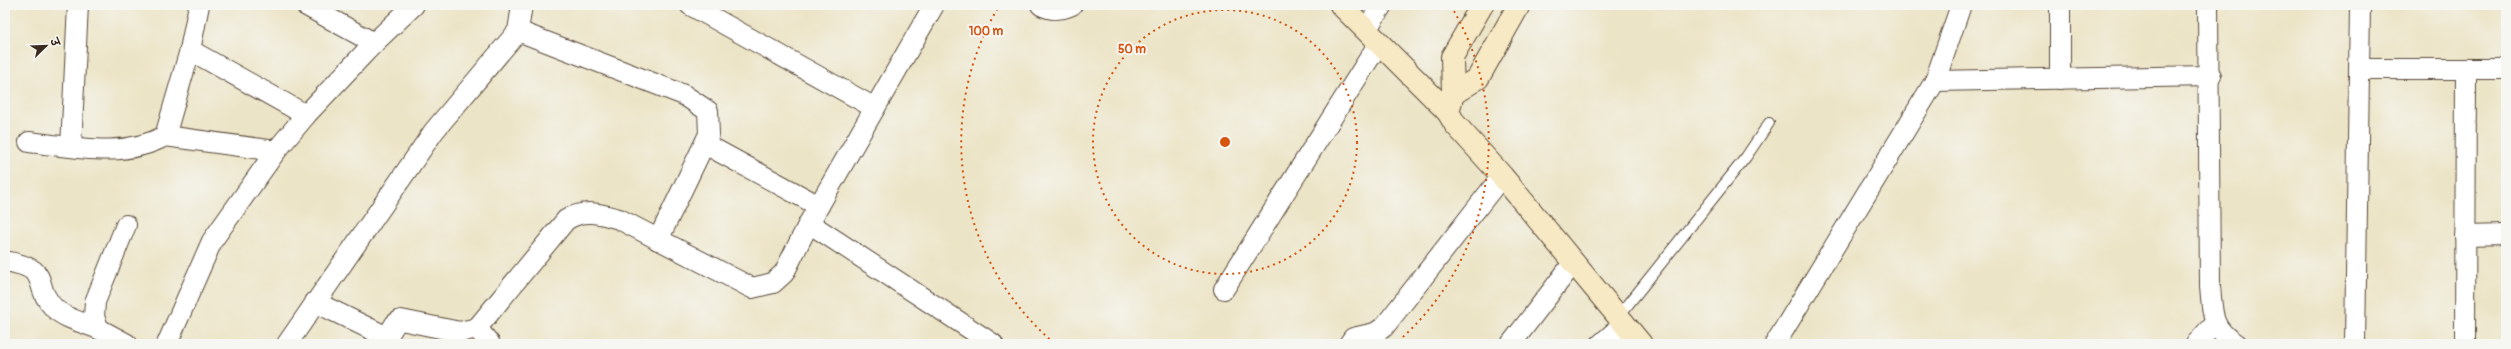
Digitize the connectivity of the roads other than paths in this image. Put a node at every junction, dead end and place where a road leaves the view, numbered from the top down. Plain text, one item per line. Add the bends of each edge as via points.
1 (78, 5) edge
2 (200, 5) edge
3 (305, 5) edge
4 (414, 5) edge
5 (522, 5) edge
6 (690, 5) edge
7 (934, 5) edge
8 (1041, 5) edge
9 (1072, 5) edge
10 (1341, 5) edge
11 (1382, 5) edge
12 (1482, 5) edge
13 (1519, 5) edge
14 (1962, 5) edge
15 (2060, 5) edge
16 (2208, 5) edge
17 (2360, 5) edge
18 (518, 30) junction
19 (1373, 36) junction
20 (374, 43) junction
21 (190, 50) junction
22 (2360, 69) junction
23 (2466, 69) junction
24 (2506, 69) edge
25 (2210, 76) junction
26 (2060, 79) junction
27 (1935, 81) junction
28 (1451, 103) junction
29 (875, 108) junction
30 (306, 115) junction
31 (1769, 123) dead end
32 (165, 136) junction
33 (29, 142) dead end
34 (705, 144) junction
35 (71, 146) junction
36 (276, 151) junction
37 (1502, 176) junction
38 (819, 206) junction
39 (809, 223) junction
40 (126, 225) dead end
41 (2506, 235) edge
42 (2465, 236) junction
43 (658, 240) junction
44 (5, 261) edge
45 (1574, 262) junction
46 (1224, 289) dead end
47 (315, 302) junction
48 (1622, 319) junction
49 (2214, 324) junction
50 (477, 328) junction
51 (99, 329) junction
52 (385, 340) edge
53 (127, 344) edge
54 (167, 344) edge
55 (287, 344) edge
56 (490, 344) edge
57 (993, 344) edge
58 (1349, 344) edge
59 (1511, 344) edge
60 (1601, 344) edge
61 (1641, 344) edge
62 (1775, 344) edge
63 (2196, 344) edge
64 (2236, 344) edge
65 (2355, 344) edge
66 (2465, 344) edge

1 - 35 street
2 - 21 street
3 - 20 street
4 - 20 street
5 - 18 street
6 - 29 street
7 - 29 street
8 - 9 street via 1049,10
10 - 19 street
11 - 19 street
12 - 28 street via 1452,57
13 - 28 street via 1478,78
14 - 27 street
15 - 26 street
16 - 25 street
17 - 22 street
18 - 34 street via 695,101 708,110 710,128
18 - 47 street via 434,131
19 - 28 street
19 - 46 street
20 - 30 street
21 - 30 street
21 - 32 street
22 - 23 street
22 - 65 street
23 - 24 street
23 - 42 street
25 - 26 street
25 - 49 street via 2210,286
26 - 27 street
27 - 62 street
28 - 37 street via 1455,124
29 - 38 street
30 - 36 street
31 - 48 lane
32 - 35 street via 147,145 120,151
32 - 36 street
33 - 35 street
34 - 38 street
34 - 43 street
36 - 54 street via 212,241
37 - 45 street
37 - 58 street via 1384,327 1375,333 1353,338
38 - 39 street
39 - 43 street via 784,273 773,283 763,287 752,288
39 - 57 street
40 - 51 street via 95,302 94,317
41 - 42 street
42 - 66 street
43 - 50 street via 619,219 602,214 576,214 561,225
44 - 51 street via 33,269 54,307 61,313
45 - 48 street
45 - 59 street
47 - 52 street
47 - 55 street
48 - 60 street
48 - 61 street
49 - 63 street
49 - 64 street via 2225,337
50 - 52 street via 460,332 401,320 395,324
50 - 56 street
51 - 53 street

